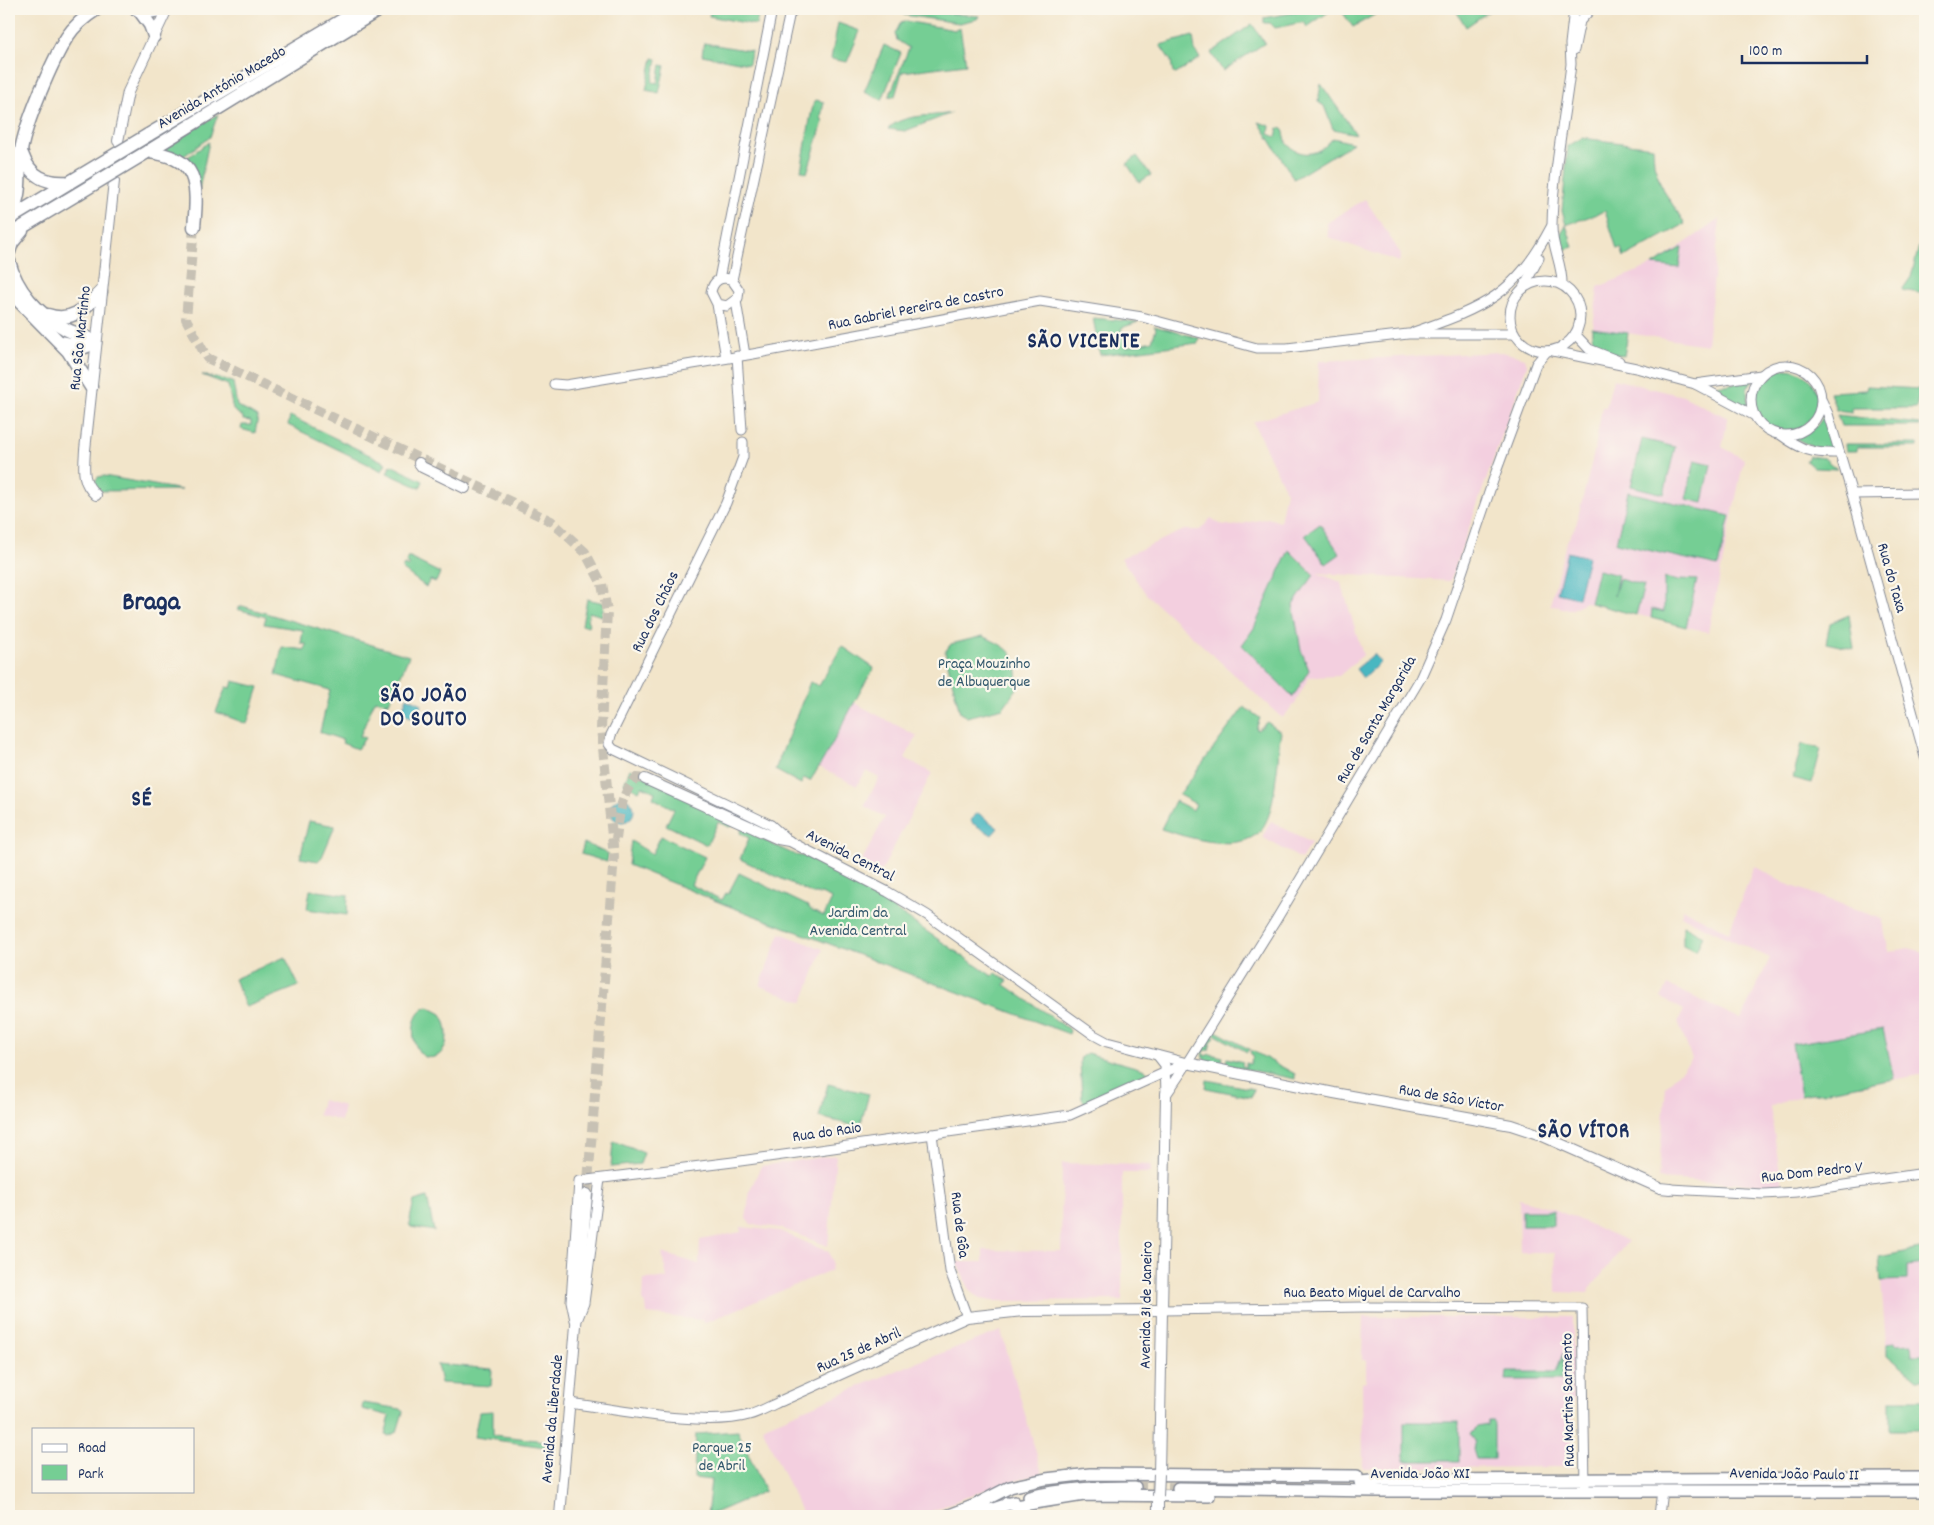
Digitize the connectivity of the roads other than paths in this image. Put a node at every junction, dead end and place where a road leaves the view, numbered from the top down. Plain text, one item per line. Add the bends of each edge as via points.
1 (98, 9) edge
2 (166, 9) edge
3 (361, 9) edge
4 (380, 9) edge
5 (772, 9) edge
6 (1574, 9) edge
7 (1591, 9) edge
8 (137, 10) edge
9 (790, 11) edge
10 (154, 36) junction
11 (1572, 58) junction
12 (755, 102) junction
13 (767, 112) junction
14 (118, 141) dead end
15 (21, 152) junction
16 (147, 152) junction
17 (742, 162) junction
18 (757, 164) junction
19 (114, 180) dead end
20 (70, 182) junction
21 (9, 219) edge
22 (27, 225) junction
23 (1552, 226) junction
24 (194, 228) tunnel mouth
25 (9, 235) edge
26 (9, 252) edge
27 (9, 261) edge
28 (719, 279) junction
29 (732, 280) junction
30 (1562, 285) junction
31 (9, 291) edge
32 (1520, 291) junction
33 (101, 292) junction
34 (1493, 300) junction
35 (736, 302) junction
36 (717, 304) junction
37 (43, 314) junction
38 (1408, 334) junction
39 (1514, 334) junction
40 (1575, 334) junction
41 (60, 342) junction
42 (96, 343) junction
43 (1528, 347) junction
44 (1550, 351) junction
45 (741, 356) junction
46 (726, 358) junction
47 (1536, 364) junction
48 (1636, 368) junction
49 (1761, 374) junction
50 (554, 384) dead end
51 (1695, 384) junction
52 (91, 387) junction
53 (1821, 401) junction
54 (1755, 416) junction
55 (742, 430) dead end
56 (1781, 434) junction
57 (743, 442) dead end
58 (1839, 453) junction
59 (418, 463) dead end
60 (466, 488) dead end
61 (1925, 493) edge
62 (1855, 494) junction
63 (96, 495) dead end
64 (611, 735) joint
65 (1925, 757) edge
66 (645, 778) dead end
67 (789, 841) junction
68 (1158, 1056) junction
69 (1187, 1063) junction
70 (1164, 1074) junction
71 (1144, 1084) junction
72 (1166, 1094) junction
73 (932, 1134) junction
74 (1925, 1173) edge
75 (600, 1178) junction
76 (580, 1181) joint
77 (1670, 1189) joint
78 (1700, 1191) joint
79 (587, 1194) tunnel mouth
80 (1582, 1308) joint
81 (1162, 1310) junction
82 (966, 1317) junction
83 (575, 1324) junction
84 (781, 1401) joint
85 (569, 1403) junction
86 (1159, 1474) junction
87 (1666, 1478) joint
88 (1925, 1478) edge
89 (1359, 1479) junction
90 (1585, 1484) junction
91 (1662, 1490) junction
92 (1375, 1491) junction
93 (1925, 1491) edge
94 (1158, 1496) junction
95 (979, 1503) junction
96 (1007, 1504) junction
97 (560, 1516) edge
98 (947, 1516) edge
99 (973, 1516) edge
100 (1158, 1516) edge
101 (1659, 1516) edge

1 - 15 highway via 73,29 61,47 27,127
2 - 8 highway
2 - 10 main road
3 - 20 highway, Avenida António Macedo, bridge
4 - 16 highway, Avenida António Macedo
5 - 12 street
6 - 11 street via 1570,44
7 - 11 street via 1578,26
8 - 10 highway via 150,25
9 - 13 street
10 - 14 main road via 126,97
11 - 23 street
12 - 13 street
12 - 17 street
13 - 18 street
15 - 20 highway via 25,163 37,177 51,183
15 - 21 highway via 20,192
16 - 22 highway, Avenida António Macedo, bridge
16 - 24 highway via 170,157 190,173 196,189
17 - 18 street
17 - 28 street
18 - 29 street
19 - 33 main road, Rua São Martinho
20 - 21 highway, Avenida António Macedo
22 - 25 highway, Avenida António Macedo
22 - 26 highway via 15,238
23 - 30 street via 1556,255 1563,273
23 - 32 street
23 - 34 street via 1524,270
27 - 37 highway via 13,278
28 - 29 street
28 - 36 street via 710,292
29 - 35 street via 739,290
30 - 32 street via 1544,281
30 - 40 street via 1578,303 1580,324
31 - 41 highway
32 - 34 street
32 - 39 street via 1510,309
33 - 37 highway via 72,317
33 - 42 main road, Rua São Martinho
34 - 38 street
35 - 36 street via 727,306
35 - 45 street
36 - 46 street
37 - 42 highway via 65,329
38 - 39 street
38 - 45 street, Rua Gabriel Pereira de Castro via 1287,348 1257,348 1142,317 1040,301
39 - 43 street
40 - 44 street via 1568,343
40 - 48 street via 1589,349
41 - 42 highway via 85,347
41 - 52 highway
42 - 52 main road, Rua São Martinho
43 - 44 street
43 - 47 street
44 - 47 street, Rua de Santa Margarida
44 - 48 street
45 - 46 street, Rua Gabriel Pereira de Castro
45 - 55 street
46 - 50 street, Rua Gabriel Pereira de Castro via 562,386
47 - 69 street, Rua de Santa Margarida via 1446,620 1420,679
48 - 51 street
49 - 51 street
49 - 53 street via 1779,365 1796,366 1814,379
49 - 54 street via 1751,394
51 - 54 street
52 - 63 main road, Rua São Martinho via 84,479
53 - 56 street via 1818,415 1809,427 1796,434
53 - 58 street, Rua do Taxa
54 - 56 street via 1767,429
56 - 58 street via 1801,449
57 - 64 street, Rua dos Chãos via 743,457 726,503
58 - 62 street, Rua do Taxa
59 - 60 main road
61 - 62 street
62 - 65 street, Rua do Taxa
64 - 67 street, Avenida Central via 613,749 771,825
66 - 67 main road via 778,839
67 - 68 street, Avenida Central via 927,915 1107,1042
68 - 69 street, Avenida Central
68 - 70 street via 1164,1063
69 - 70 street, Rua do Raio
69 - 72 main road
69 - 77 main road, Rua de São Victor via 1511,1125 1660,1188
70 - 71 street, Rua do Raio
70 - 72 street
71 - 72 street via 1157,1087
71 - 73 street, Rua do Raio via 1076,1108 1070,1115
72 - 81 main road, Avenida 31 de Janeiro
73 - 75 street, Rua do Raio
73 - 82 street, Rua de Gôa via 950,1271
74 - 78 street, Rua Dom Pedro V via 1797,1192
75 - 76 street, Rua do Raio
75 - 83 street, Avenida da Liberdade via 584,1304
76 - 83 street, Avenida da Liberdade via 571,1301
77 - 78 street, Rua de São Victor
79 - 83 main road, Avenida da Liberdade
80 - 81 street, Rua Beato Miguel de Carvalho
80 - 90 street, Rua Martins Sarmento
81 - 82 main road, Rua 25 de Abril via 1023,1311
81 - 86 main road, Avenida 31 de Janeiro
82 - 84 main road, Rua 25 de Abril
83 - 85 main road, Avenida da Liberdade
84 - 85 street, Rua 25 de Abril via 748,1415 722,1418 678,1417
85 - 97 main road, Avenida da Liberdade
86 - 89 main road
86 - 94 main road, Avenida 31 de Janeiro, bridge
86 - 95 main road via 1090,1474 1046,1479 1010,1487
87 - 88 main road, Avenida João Paulo II
87 - 90 main road, Avenida João XXI
89 - 90 main road, Avenida João XXI
89 - 92 main road, Avenida João XXI via 1178,1485
90 - 91 main road, Avenida João XXI
90 - 92 main road, Avenida João XXI
91 - 93 main road, Avenida João Paulo II
91 - 101 street
92 - 94 main road via 1297,1496
94 - 96 main road via 1084,1495 1016,1506
94 - 100 main road, Avenida 31 de Janeiro
95 - 96 main road via 1048,1486 1090,1481 1135,1484 1050,1492
95 - 98 main road
96 - 99 main road

